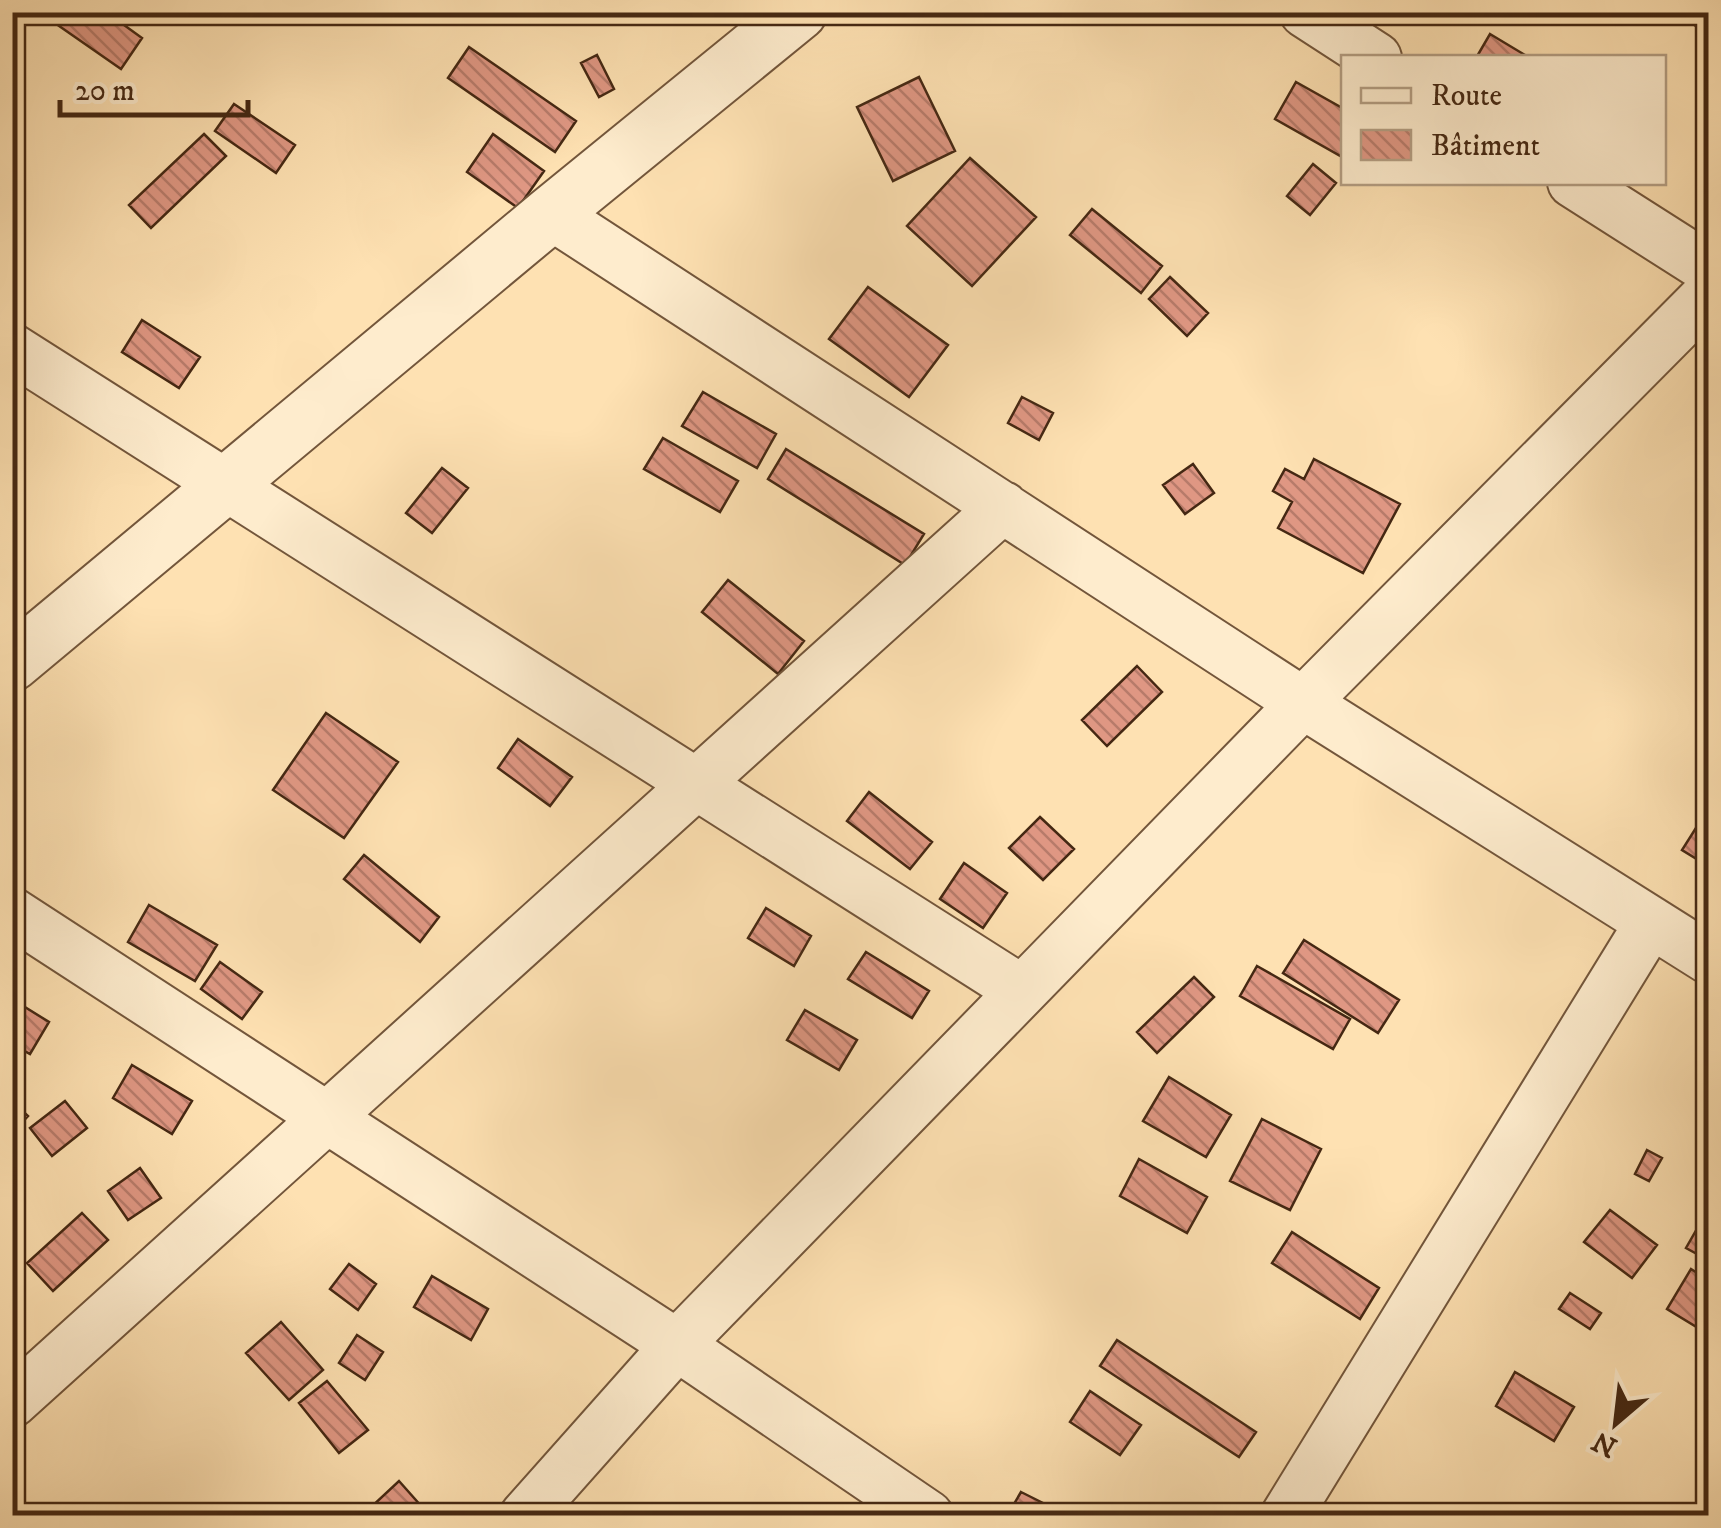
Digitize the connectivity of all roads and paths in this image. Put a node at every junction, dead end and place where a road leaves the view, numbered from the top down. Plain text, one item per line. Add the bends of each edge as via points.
1 (800, 12) edge
2 (1305, 12) edge
3 (1371, 55) edge
4 (1579, 185) edge
5 (551, 214) junction
6 (1708, 268) edge
7 (1708, 295) edge
8 (12, 349) edge
9 (226, 484) junction
10 (1004, 507) junction
11 (12, 663) edge
12 (1303, 703) junction
13 (697, 784) junction
14 (12, 913) edge
15 (1651, 922) junction
16 (1708, 958) edge
17 (1022, 991) junction
18 (328, 1117) junction
19 (677, 1345) junction
20 (12, 1402) edge
21 (525, 1516) edge
22 (928, 1516) edge
23 (1286, 1516) edge

1 - 5 street
2 - 3 street
4 - 6 street
5 - 9 street
5 - 10 street
7 - 12 street
8 - 9 street
9 - 11 street
9 - 13 street
10 - 12 street
10 - 13 street
12 - 15 street
12 - 17 street
13 - 17 street
13 - 18 street
14 - 18 street
15 - 16 street
15 - 23 street
17 - 19 street
18 - 19 street
18 - 20 street
19 - 21 street
19 - 22 street

